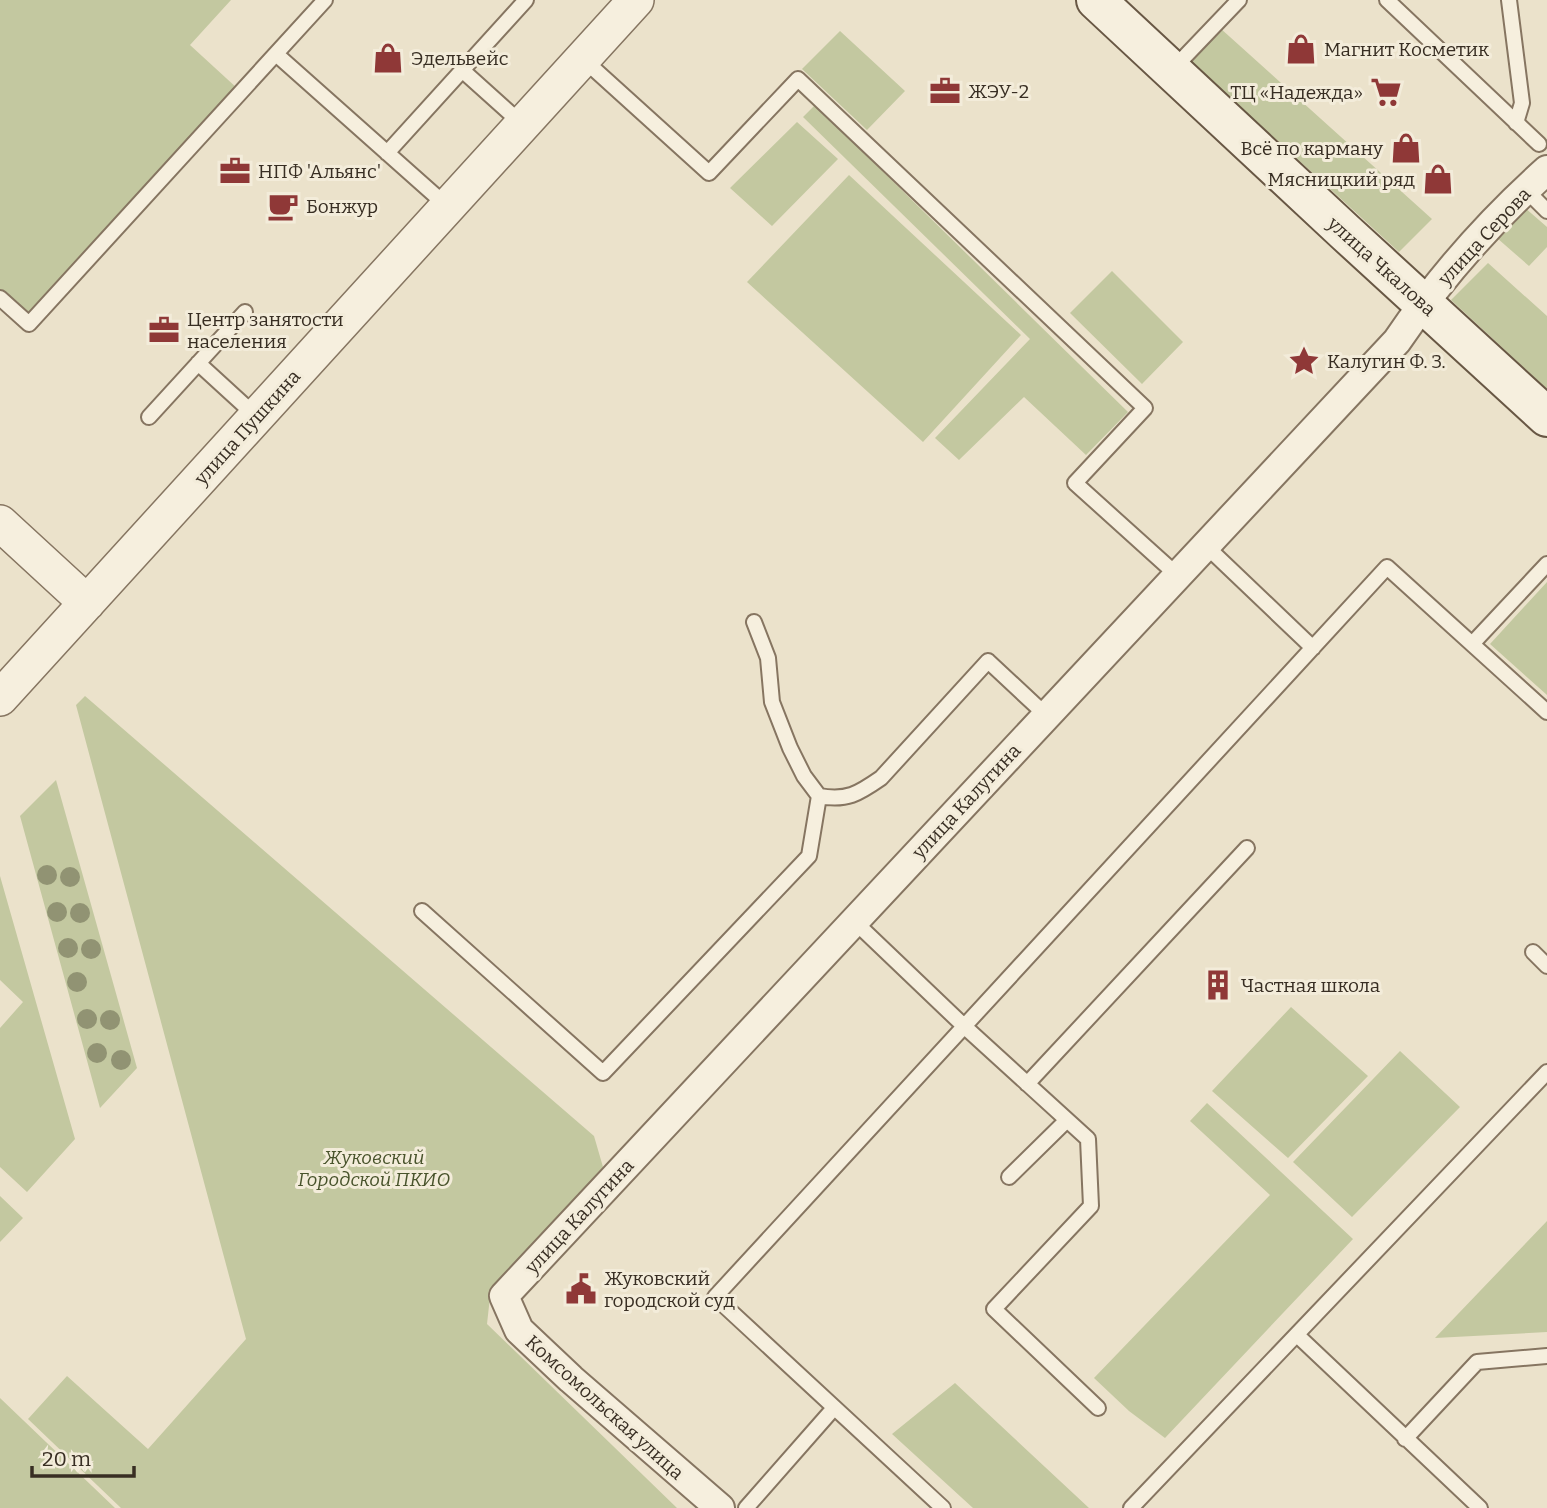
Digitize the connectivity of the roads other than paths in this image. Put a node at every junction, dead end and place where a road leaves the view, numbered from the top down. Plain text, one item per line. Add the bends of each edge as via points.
1 (325, 0) edge
2 (526, 0) edge
3 (636, 0) edge
4 (1239, 0) edge
5 (1387, 0) edge
6 (1509, 0) edge
7 (1109, 4) edge
8 (276, 54) junction
9 (583, 59) junction
10 (463, 70) junction
11 (1172, 71) junction
12 (1516, 123) junction
13 (523, 125) junction
14 (387, 153) junction
15 (1543, 157) edge
16 (1525, 190) junction
17 (448, 207) junction
18 (1547, 211) edge
19 (0, 298) edge
20 (1423, 303) junction
21 (245, 312) dead end
22 (198, 363) junction
23 (149, 416) dead end
24 (257, 416) junction
25 (1547, 417) edge
26 (0, 523) edge
27 (1205, 545) junction
28 (1547, 564) edge
29 (1177, 575) junction
30 (87, 603) junction
31 (754, 622) dead end
32 (1472, 644) junction
33 (1313, 648) junction
34 (0, 698) edge
35 (1547, 712) edge
36 (1047, 716) junction
37 (819, 796) junction
38 (1248, 848) dead end
39 (422, 911) dead end
40 (854, 921) junction
41 (1533, 953) dead end
42 (1547, 966) edge
43 (965, 1027) junction
44 (1547, 1072) edge
45 (1027, 1084) junction
46 (1067, 1120) junction
47 (1009, 1178) dead end
48 (504, 1296) joint
49 (1297, 1335) junction
50 (1547, 1356) edge
51 (834, 1408) junction
52 (1098, 1408) dead end
53 (1405, 1439) junction
54 (720, 1508) edge
55 (746, 1508) edge
56 (943, 1508) edge
57 (1130, 1508) edge
58 (1480, 1508) edge

1 - 8 lane
2 - 10 lane
3 - 9 street, улица Пушкина
4 - 11 lane
5 - 12 lane
6 - 12 lane via 1522,103
7 - 11 main road, улица Чкалова
8 - 14 lane
8 - 19 lane via 29,324
9 - 13 street, улица Пушкина
9 - 29 lane via 709,173 798,79 1145,408 1075,483
10 - 13 lane
10 - 14 lane
11 - 20 main road, улица Чкалова
12 - 15 lane
13 - 17 street, улица Пушкина
14 - 17 lane
15 - 16 street, улица Серова
16 - 18 lane
16 - 20 street, улица Серова
17 - 24 street, улица Пушкина
20 - 25 main road, улица Чкалова
20 - 27 street, улица Калугина via 1397,341
21 - 22 lane
22 - 23 lane
22 - 24 lane
24 - 30 street, улица Пушкина
26 - 30 street
27 - 29 street, улица Калугина
27 - 33 lane
28 - 32 lane
29 - 36 street, улица Калугина
30 - 34 street, улица Пушкина
31 - 37 lane via 768,658 772,702 794,758
32 - 33 lane via 1387,567
32 - 35 lane
33 - 43 lane
36 - 37 lane via 988,661 881,778 839,799
36 - 40 street, улица Калугина
37 - 39 lane via 809,856 603,1073
38 - 45 lane
40 - 43 lane
40 - 48 street, улица Калугина
41 - 42 lane
43 - 45 lane
43 - 51 lane via 715,1297
44 - 49 lane
45 - 46 lane
46 - 47 lane
46 - 52 lane via 1088,1139 1091,1206 994,1309
48 - 54 street, Комсомольская улица via 519,1329
49 - 53 lane
49 - 57 lane
50 - 53 lane via 1477,1362
51 - 55 lane
51 - 56 lane
53 - 58 lane

